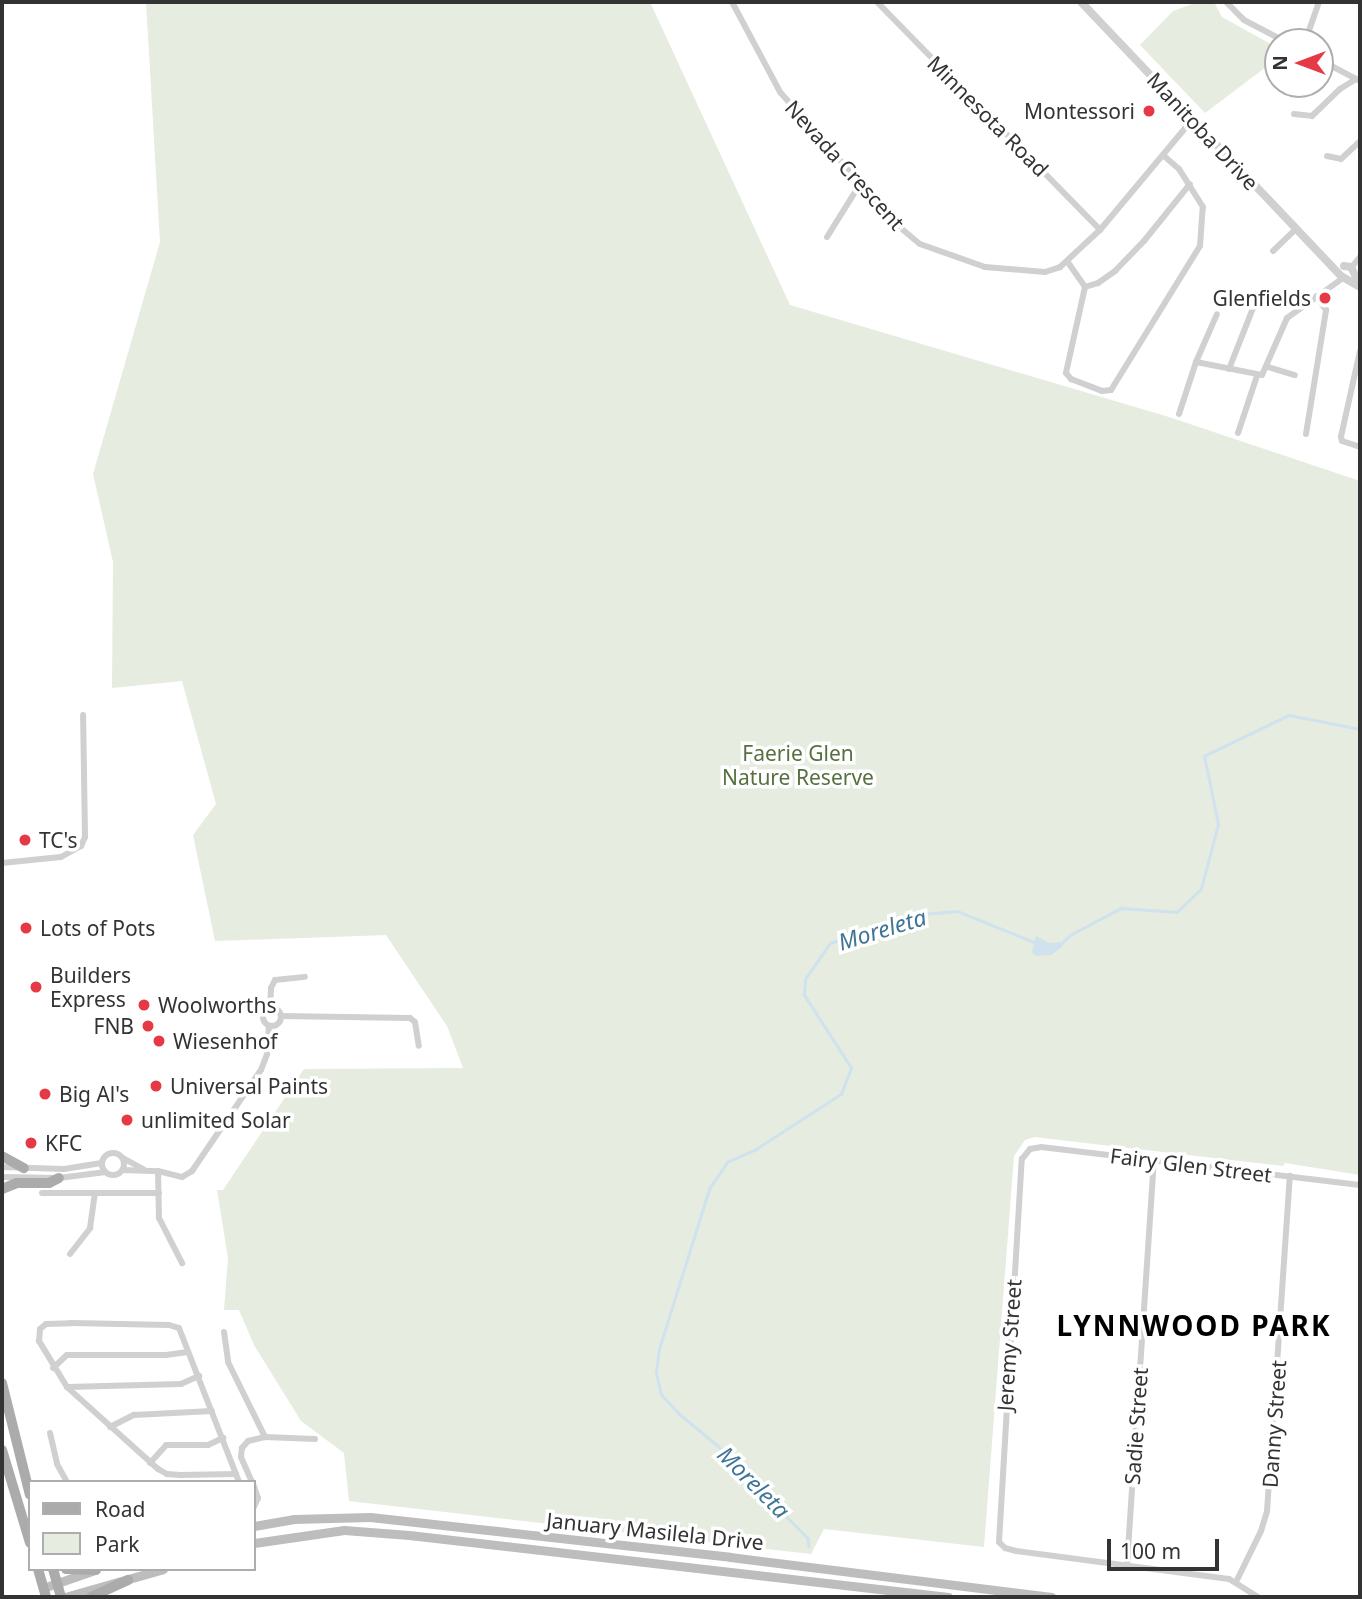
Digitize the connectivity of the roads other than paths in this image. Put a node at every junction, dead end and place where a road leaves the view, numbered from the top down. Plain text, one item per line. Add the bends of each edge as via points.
1 (733, 2) edge
2 (877, 2) edge
3 (1081, 2) edge
4 (1226, 2) edge
5 (1319, 2) edge
6 (1310, 28) edge
7 (1264, 30) edge
8 (1334, 67) edge
9 (1358, 80) edge
10 (1294, 114) dead end
11 (1192, 120) junction
12 (1360, 141) edge
13 (1163, 155) junction
14 (1327, 156) dead end
15 (860, 184) junction
16 (1190, 184) junction
17 (1297, 228) junction
18 (1100, 230) junction
19 (827, 237) dead end
20 (1273, 250) dead end
21 (1360, 257) edge
22 (1067, 261) junction
23 (1346, 273) junction
24 (1360, 286) edge
25 (1084, 287) junction
26 (1316, 296) junction
27 (1304, 306) junction
28 (1217, 314) dead end
29 (1360, 351) edge
30 (1196, 362) junction
31 (1268, 366) junction
32 (1229, 369) junction
33 (1295, 375) dead end
34 (1257, 376) junction
35 (1179, 414) dead end
36 (1238, 433) dead end
37 (1307, 434) dead end
38 (1360, 447) edge
39 (83, 715) dead end
40 (2, 863) edge
41 (305, 978) dead end
42 (270, 1008) junction
43 (281, 1016) junction
44 (269, 1026) junction
45 (419, 1046) dead end
46 (1025, 1154) joint
47 (2, 1156) edge
48 (123, 1158) junction
49 (1154, 1160) junction
50 (102, 1163) junction
51 (2, 1167) edge
52 (24, 1168) junction
53 (123, 1170) junction
54 (144, 1170) junction
55 (158, 1171) junction
56 (106, 1172) junction
57 (1290, 1176) junction
58 (2, 1177) edge
59 (59, 1178) junction
60 (1360, 1185) edge
61 (2, 1189) edge
62 (42, 1194) dead end
63 (95, 1194) junction
64 (159, 1194) junction
65 (71, 1254) dead end
66 (182, 1263) dead end
67 (223, 1332) dead end
68 (188, 1352) junction
69 (53, 1368) junction
70 (199, 1376) junction
71 (2, 1383) edge
72 (67, 1387) junction
73 (212, 1411) junction
74 (110, 1427) junction
75 (50, 1433) dead end
76 (223, 1437) junction
77 (265, 1437) junction
78 (315, 1439) dead end
79 (2, 1450) edge
80 (150, 1463) junction
81 (238, 1478) edge
82 (66, 1480) edge
83 (251, 1480) edge
84 (28, 1487) edge
85 (256, 1526) edge
86 (28, 1536) edge
87 (256, 1543) edge
88 (1127, 1565) junction
89 (39, 1571) edge
90 (54, 1571) edge
91 (90, 1571) edge
92 (157, 1571) edge
93 (128, 1580) junction
94 (1236, 1581) junction
95 (57, 1583) junction
96 (45, 1592) edge
97 (63, 1597) edge
98 (91, 1597) edge
99 (948, 1597) edge
100 (1052, 1597) edge
101 (1258, 1597) edge

1 - 15 street, Nevada Crescent via 768,75
2 - 18 street, Minnesota Road
3 - 11 street, Manitoba Drive
4 - 7 street via 1244,20
5 - 6 street
8 - 9 street
9 - 10 street via 1340,89 1312,116
11 - 13 street, Nevada Crescent
11 - 17 street, Manitoba Drive
12 - 14 street via 1345,158
13 - 16 street
13 - 18 street, Nevada Crescent
15 - 19 street
15 - 22 street, Nevada Crescent via 907,235 930,248 995,268 1045,272
16 - 25 street via 1125,261 1098,283
16 - 25 street via 1204,212 1197,254 1111,390 1071,380 1066,373
17 - 20 street
17 - 23 street, Manitoba Drive
18 - 22 street, Nevada Crescent
21 - 23 street
22 - 25 street
23 - 24 street
23 - 26 street
26 - 27 street
26 - 37 street via 1326,310
27 - 31 street via 1287,318
27 - 32 street via 1253,308
28 - 30 street
29 - 38 street via 1341,434 1342,441
30 - 32 street
30 - 35 street
31 - 33 street
31 - 34 street
32 - 34 street
34 - 36 street
39 - 40 street via 85,837 81,846 61,857
41 - 42 street via 275,980
42 - 43 street via 279,1010
42 - 44 street via 262,1017
43 - 44 street via 278,1024
43 - 45 street via 411,1018
44 - 55 street via 261,1070 199,1165 182,1177
46 - 49 street, Fairy Glen Street via 1041,1147
46 - 88 street, Jeremy Street via 997,1535 1008,1550
47 - 52 main road
48 - 50 street via 110,1153
48 - 53 street
48 - 54 street
49 - 57 street, Fairy Glen Street
49 - 88 street, Sadie Street
50 - 52 street via 64,1169
50 - 56 street
51 - 52 street
53 - 54 street
53 - 56 street via 117,1175
54 - 55 street
55 - 64 street
56 - 59 street
57 - 60 street, Fairy Glen Street
57 - 94 street, Danny Street via 1267,1511
58 - 59 street
59 - 61 main road
62 - 63 street
63 - 64 street
63 - 65 street via 90,1228
64 - 66 street via 160,1222
67 - 77 street via 228,1362
68 - 69 street via 72,1354
68 - 69 street via 176,1326 46,1324 40,1329 39,1341
68 - 70 street
69 - 72 street
70 - 72 street via 181,1384
70 - 73 street
71 - 84 main road
72 - 74 street
73 - 74 street via 134,1415
73 - 76 street
74 - 80 street
75 - 82 street
76 - 80 street via 208,1445 166,1445
76 - 81 street
77 - 78 street
77 - 83 street via 248,1441 242,1448
79 - 86 main road
80 - 81 street via 167,1474
85 - 100 main road, January Masilela Drive via 304,1518 370,1517
87 - 99 main road, January Masilela Drive via 344,1530 409,1535
88 - 94 street
89 - 96 main road
90 - 95 main road
91 - 95 main road
92 - 93 main road
93 - 97 main road
93 - 98 main road
94 - 101 street
95 - 96 main road
95 - 97 main road

